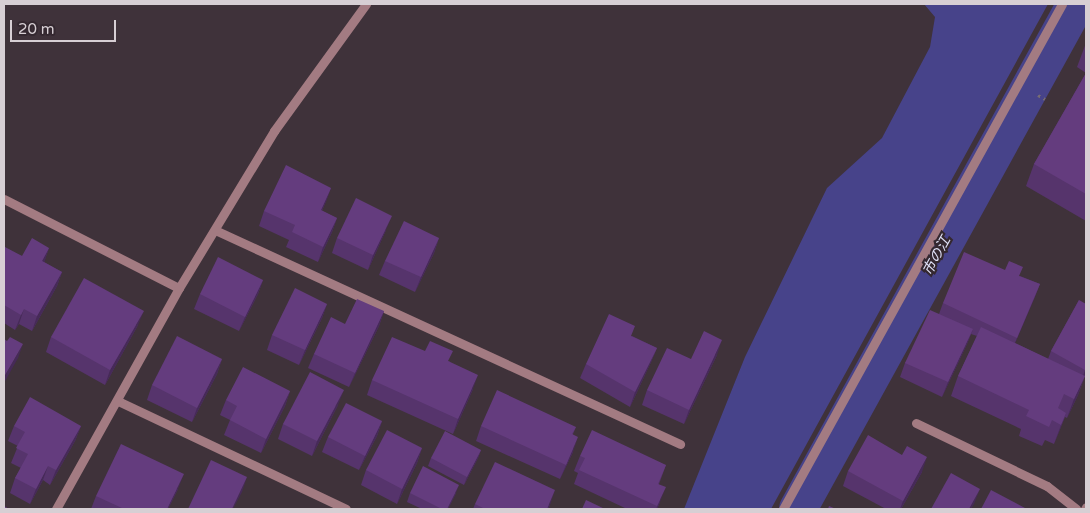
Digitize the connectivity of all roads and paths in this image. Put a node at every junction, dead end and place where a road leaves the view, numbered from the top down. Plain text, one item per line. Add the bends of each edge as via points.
1 (366, 4) edge
2 (1062, 4) edge
3 (4, 200) edge
4 (215, 230) junction
5 (179, 288) junction
6 (118, 400) junction
7 (916, 423) dead end
8 (680, 444) dead end
9 (56, 509) edge
10 (346, 509) edge
11 (783, 509) edge
12 (1076, 509) edge

1 - 4 street via 274,131
2 - 11 street
3 - 5 street
4 - 5 street
4 - 8 street
5 - 6 street
6 - 9 street
6 - 10 street
7 - 12 street via 1047,486

